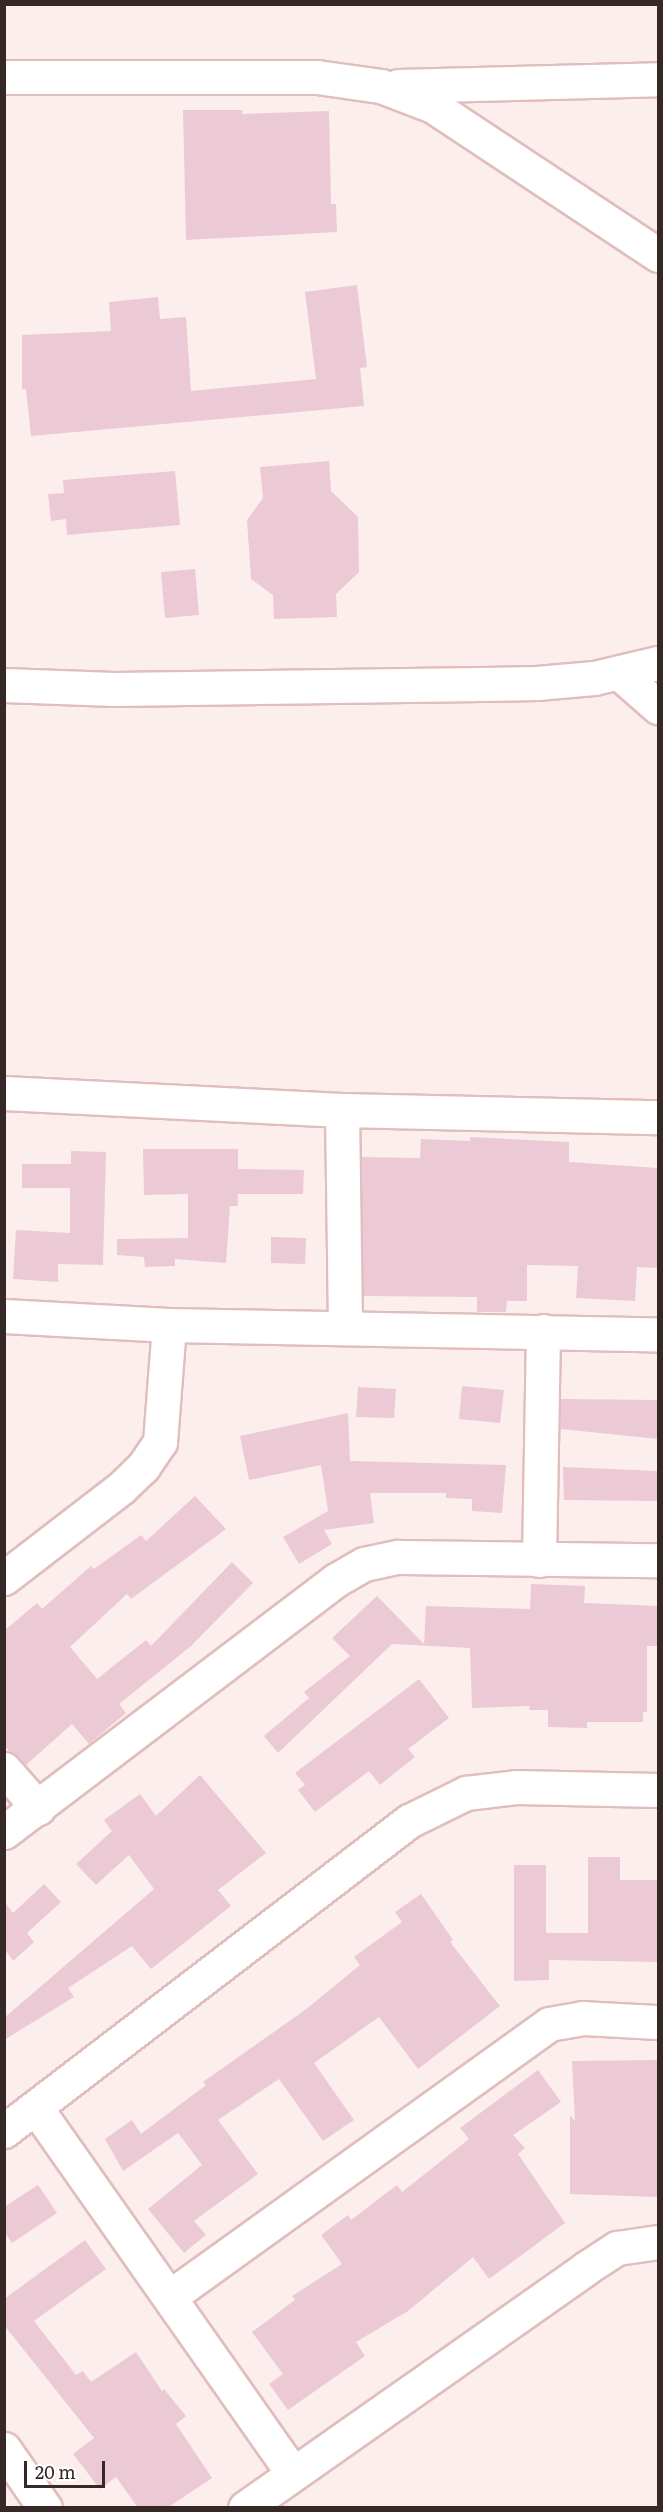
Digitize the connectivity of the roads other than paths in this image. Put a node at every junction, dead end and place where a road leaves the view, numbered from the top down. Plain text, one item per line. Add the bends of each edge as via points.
1 (4, 77) edge
2 (658, 79) edge
3 (381, 86) junction
4 (658, 255) edge
5 (658, 663) edge
6 (619, 672) junction
7 (4, 685) edge
8 (658, 707) edge
9 (4, 1093) edge
10 (342, 1110) junction
11 (658, 1117) edge
12 (4, 1316) edge
13 (169, 1325) junction
14 (345, 1325) junction
15 (543, 1331) junction
16 (658, 1334) edge
17 (539, 1560) junction
18 (658, 1560) edge
19 (4, 1578) edge
20 (4, 1769) edge
21 (658, 1790) edge
22 (38, 1808) junction
23 (4, 1832) edge
24 (658, 2022) edge
25 (36, 2108) junction
26 (4, 2131) edge
27 (658, 2242) edge
28 (172, 2295) junction
29 (4, 2450) edge
30 (292, 2472) junction
31 (45, 2508) edge
32 (245, 2508) edge

1 - 3 street via 317,77
2 - 3 street
3 - 4 street via 433,106
5 - 6 street
6 - 7 street via 537,683 114,689
6 - 8 street
9 - 10 street
10 - 11 street
10 - 14 street
12 - 13 street
13 - 14 street
13 - 19 street via 160,1442 143,1467 121,1488
14 - 15 street
15 - 16 street
15 - 17 street
17 - 18 street
17 - 22 street via 398,1557 364,1564 336,1580
20 - 22 street
21 - 25 street via 496,1789 466,1793 410,1821
22 - 23 street
24 - 28 street via 583,2018 549,2024
25 - 26 street
25 - 28 street
27 - 30 street via 617,2248
28 - 30 street
29 - 31 street
30 - 32 street

